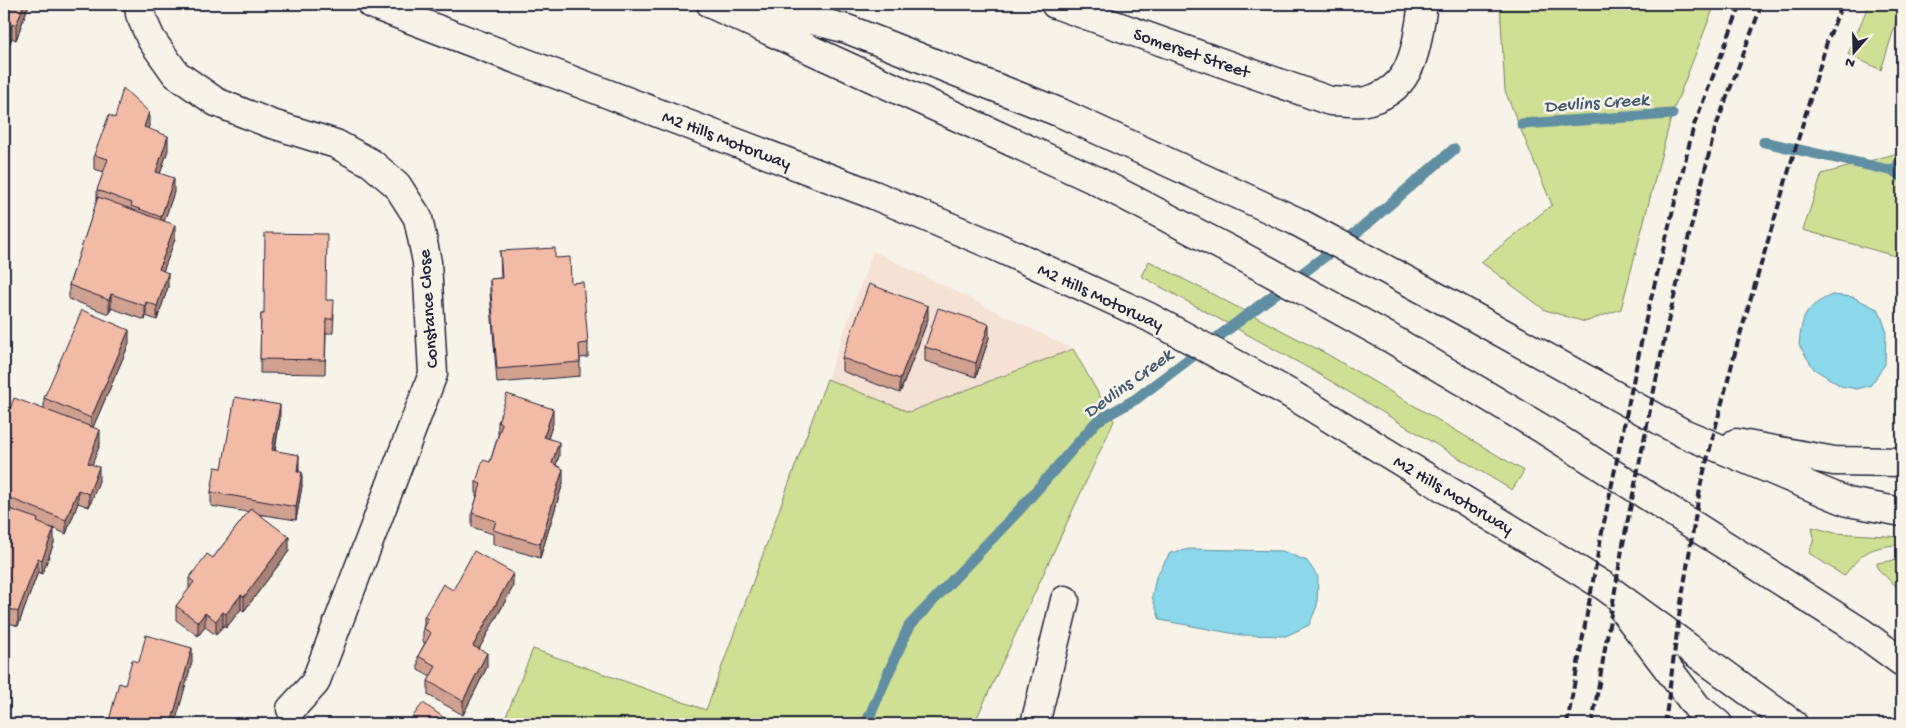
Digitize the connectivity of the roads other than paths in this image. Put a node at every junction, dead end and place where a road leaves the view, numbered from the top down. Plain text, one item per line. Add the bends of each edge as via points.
1 (139, 4) edge
2 (371, 4) edge
3 (711, 4) edge
4 (750, 4) edge
5 (1054, 4) edge
6 (1423, 4) edge
7 (1683, 433) junction
8 (1902, 462) edge
9 (1902, 512) edge
10 (1604, 586) junction
11 (1065, 600) dead end
12 (1902, 662) edge
13 (291, 709) dead end
14 (1035, 724) edge
15 (1718, 724) edge
16 (1793, 724) edge

1 - 13 main road, Constance Close via 151,39 176,74 216,102 336,144 371,163 397,185 418,218 424,244 433,374 315,683
2 - 10 main road, M2 Hills Motorway via 874,195 1149,317 1289,393
3 - 12 main road via 1093,179 1390,338 1541,428 1861,632
4 - 7 main road via 848,30 1061,113 1296,221
5 - 6 main road, Somerset Street via 1330,101 1360,102 1386,95 1406,75 1416,50
7 - 8 main road via 1834,461
7 - 9 main road via 1848,502
10 - 15 main road via 1697,707
10 - 16 main road, M2 Hills Motorway
11 - 14 main road

